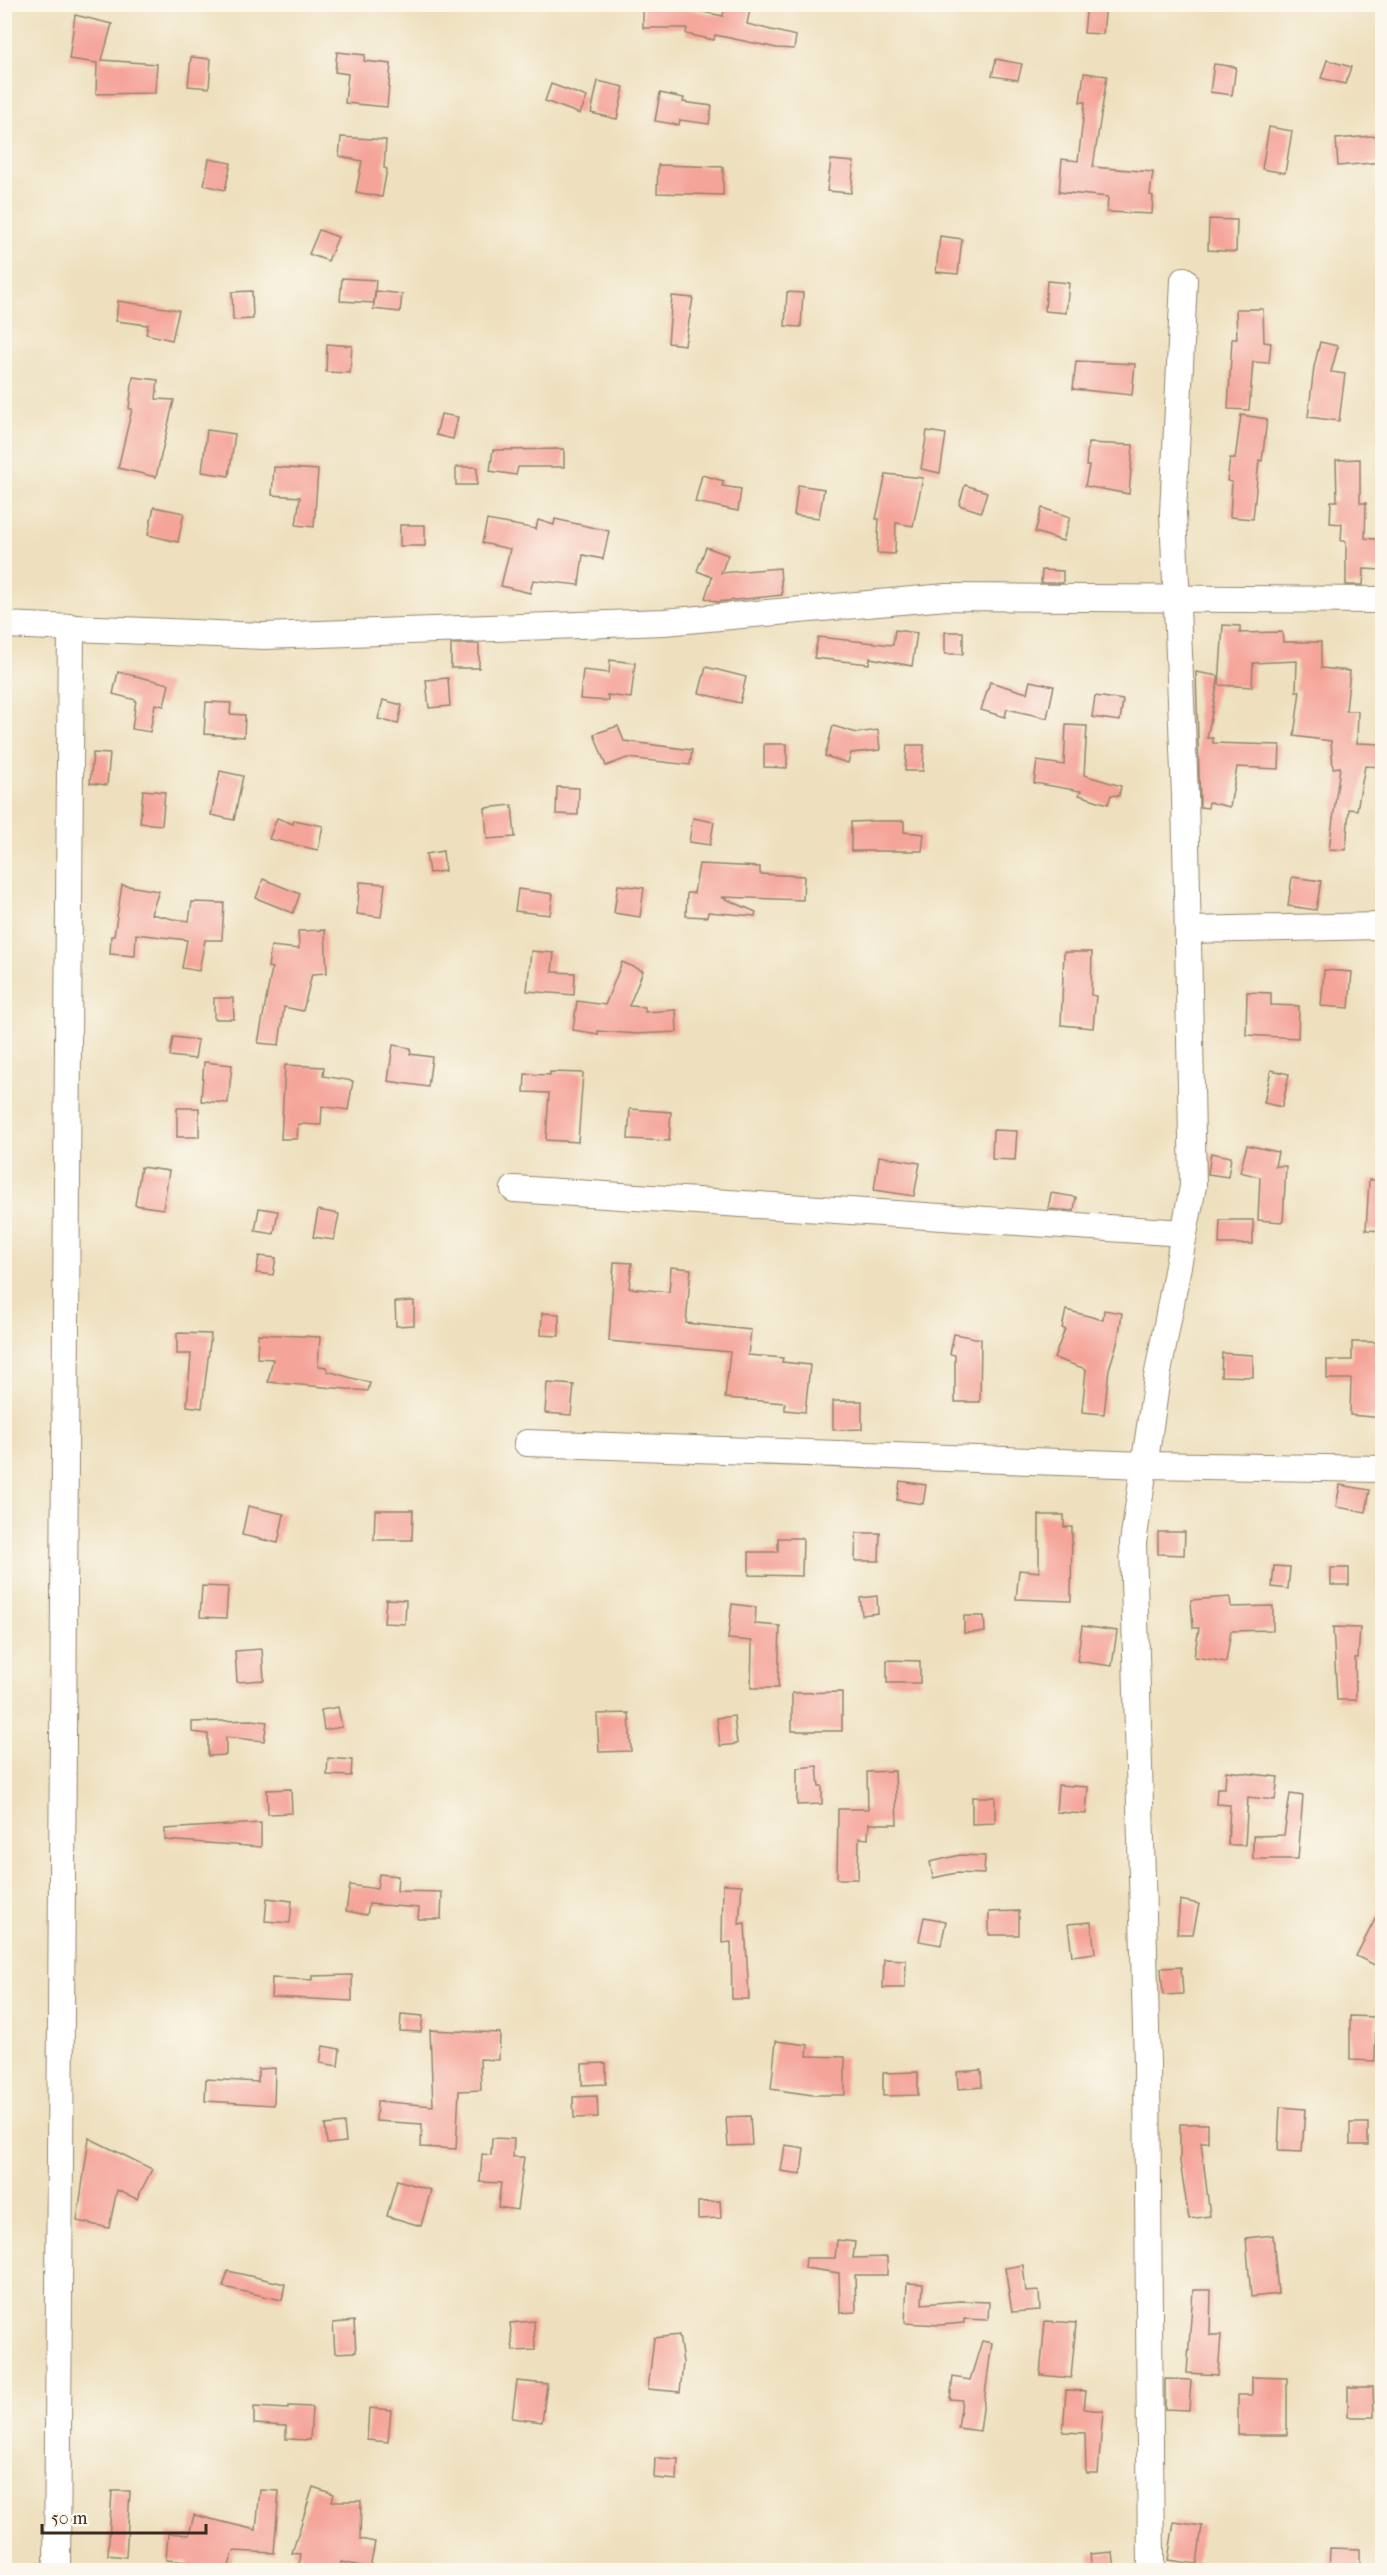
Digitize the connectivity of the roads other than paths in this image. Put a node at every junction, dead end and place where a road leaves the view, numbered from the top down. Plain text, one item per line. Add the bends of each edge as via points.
1 (1185, 280) dead end
2 (1175, 598) junction
3 (1383, 600) edge
4 (4, 625) edge
5 (70, 627) junction
6 (1383, 926) edge
7 (1188, 930) junction
8 (514, 1189) dead end
9 (1184, 1233) junction
10 (527, 1443) dead end
11 (1145, 1466) junction
12 (1383, 1469) edge
13 (57, 2571) edge
14 (1151, 2571) edge

1 - 2 street via 1173,513
2 - 3 street
2 - 5 street via 946,597 664,622 263,636
2 - 7 street
4 - 5 street
5 - 13 street
6 - 7 street
7 - 9 street via 1193,1186
8 - 9 street
9 - 11 street
10 - 11 street
11 - 12 street
11 - 14 street via 1134,1543 1147,2064

